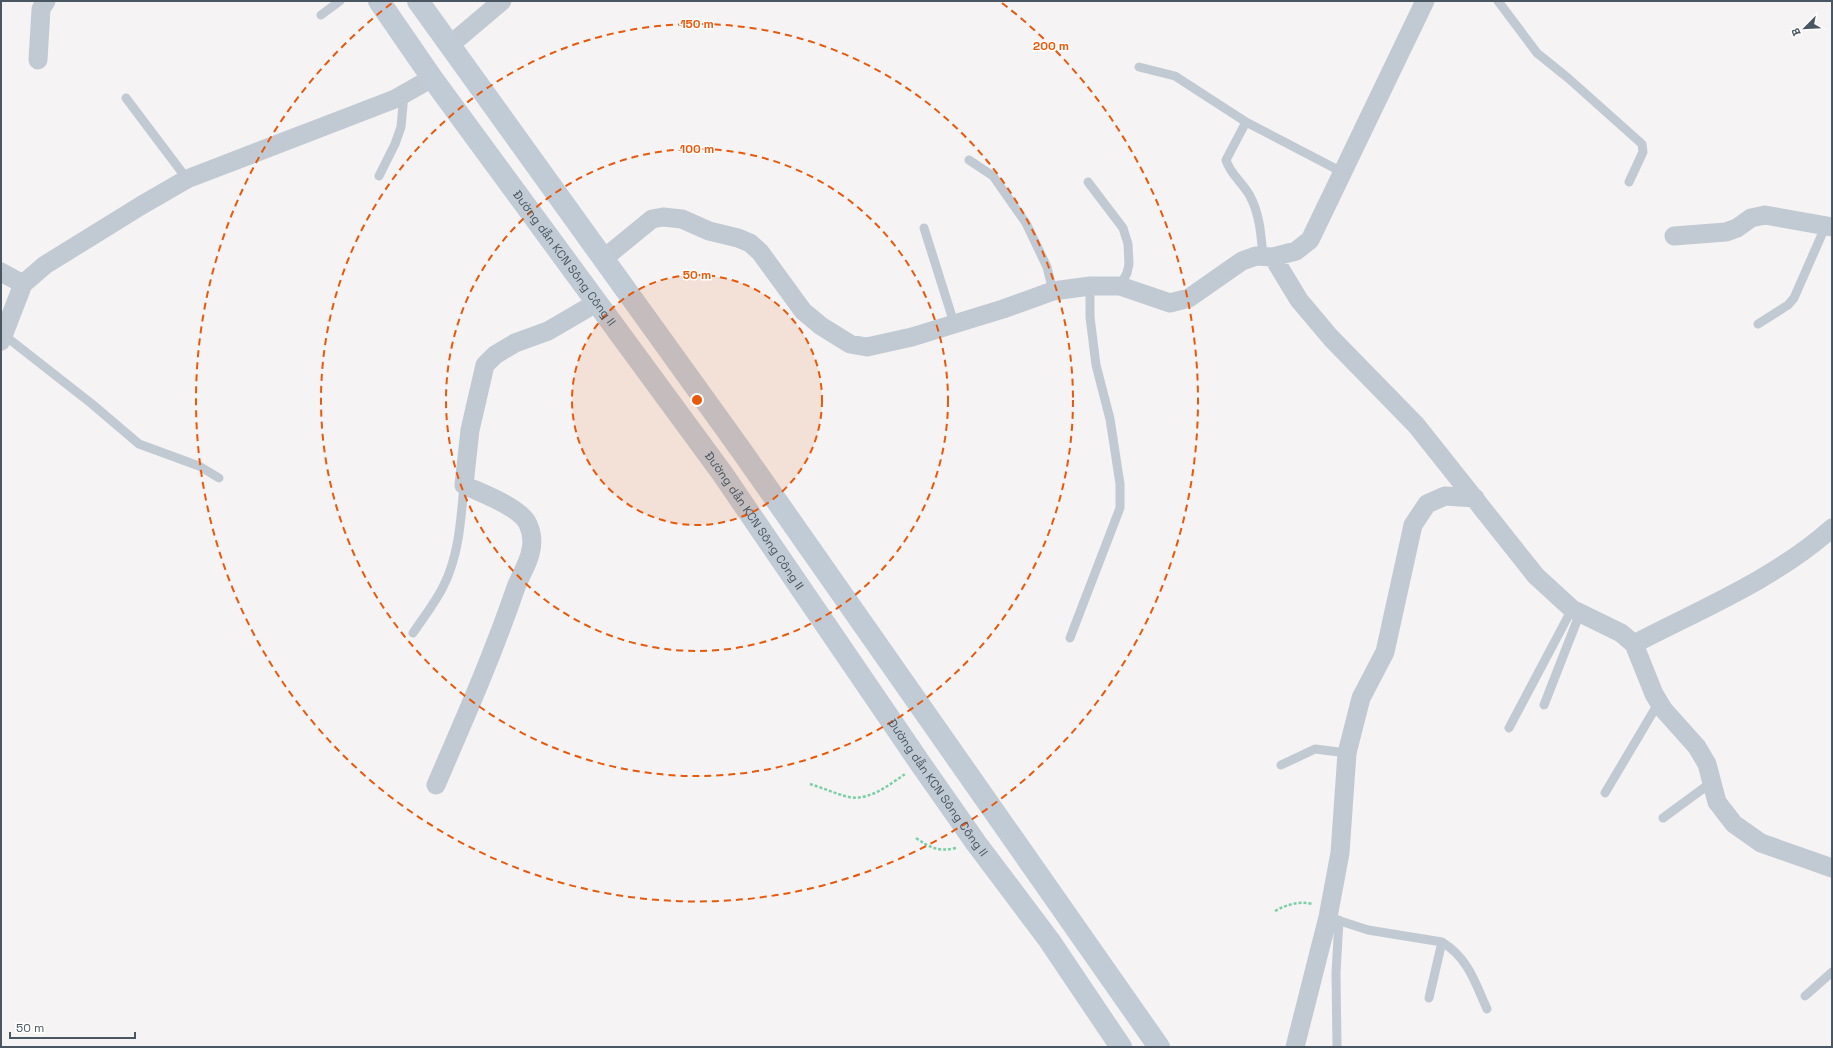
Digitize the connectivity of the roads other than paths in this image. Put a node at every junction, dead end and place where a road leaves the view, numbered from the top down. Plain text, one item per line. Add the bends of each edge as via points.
1 (46, 1) edge
2 (340, 1) edge
3 (379, 1) edge
4 (418, 1) edge
5 (502, 1) edge
6 (1425, 1) edge
7 (1498, 1) edge
8 (321, 15) dead end
9 (450, 45) junction
10 (38, 60) dead end
11 (1139, 67) dead end
12 (432, 78) junction
13 (404, 94) junction
14 (126, 98) dead end
15 (1246, 122) junction
16 (968, 160) dead end
17 (1342, 172) junction
18 (379, 176) dead end
19 (187, 179) junction
20 (1088, 182) dead end
21 (1629, 182) dead end
22 (1829, 226) edge
23 (924, 228) dead end
24 (1674, 236) dead end
25 (1268, 257) junction
26 (604, 259) junction
27 (1, 272) edge
28 (23, 284) junction
29 (1090, 286) junction
30 (1120, 286) junction
31 (1053, 291) junction
32 (596, 303) junction
33 (954, 323) junction
34 (1758, 324) dead end
35 (3, 338) edge
36 (219, 478) dead end
37 (464, 485) junction
38 (1475, 498) junction
39 (1832, 528) edge
40 (1576, 611) junction
41 (413, 633) dead end
42 (1070, 638) dead end
43 (1634, 644) junction
44 (1659, 702) junction
45 (1544, 705) dead end
46 (1509, 728) dead end
47 (1347, 753) junction
48 (1281, 765) dead end
49 (1712, 782) junction
50 (436, 785) dead end
51 (1604, 793) dead end
52 (1662, 818) dead end
53 (1832, 868) edge
54 (1332, 915) junction
55 (1442, 942) junction
56 (1832, 972) edge
57 (1805, 996) dead end
58 (1429, 998) dead end
59 (1487, 1008) dead end
60 (1146, 1026) junction
61 (1120, 1046) edge
62 (1159, 1047) edge
63 (1295, 1047) edge
64 (1337, 1047) edge

1 - 10 street via 41,9
2 - 8 lane
3 - 12 street, Đường dẫn KCN Sông Công II
4 - 9 street
5 - 9 street
6 - 17 street
7 - 21 lane via 1536,53 1642,144 1643,152
9 - 26 street
11 - 15 lane via 1175,76
12 - 13 street
12 - 32 street, Đường dẫn KCN Sông Công II
13 - 18 lane via 395,144
13 - 19 street via 332,125
14 - 19 lane
15 - 17 lane
15 - 25 lane via 1226,160 1229,169 1250,196 1260,221
16 - 31 lane via 993,176 1026,223 1047,267
17 - 25 street via 1310,240 1296,251
19 - 28 street via 45,265
20 - 30 lane via 1123,228 1128,244 1129,264
22 - 24 street via 1765,215 1751,218 1738,228 1726,232
22 - 34 lane via 1794,298 1788,305
23 - 33 lane
25 - 30 street via 1256,256 1242,261 1189,298 1170,304
25 - 38 street via 1331,338 1416,425
26 - 33 street via 652,219 663,217 682,220 750,244 760,252 779,276 803,311 850,344 867,347 912,337
26 - 60 street
27 - 28 street
28 - 35 street
29 - 30 street
29 - 31 street
29 - 42 lane via 1090,317 1096,365 1110,419 1120,484 1120,508
31 - 33 street
32 - 37 street via 548,331 515,343 485,364 470,430
32 - 61 street, Đường dẫn KCN Sông Công II via 722,473 920,763 1049,940
35 - 36 lane via 92,404 139,444 199,466
37 - 41 lane via 453,563 443,587
37 - 50 street via 507,505 522,516 528,523 532,541 530,554 495,648
38 - 40 street via 1536,576
38 - 47 street via 1445,496 1427,504 1413,525 1385,652 1361,698
39 - 43 street via 1771,574
40 - 43 street via 1621,633
40 - 45 lane
40 - 46 lane
43 - 44 street
44 - 49 street via 1697,747 1707,764
44 - 51 lane
47 - 48 lane via 1309,750
47 - 54 street via 1340,853
49 - 52 lane
49 - 53 street via 1717,802 1734,824 1761,843
54 - 55 lane via 1368,930
54 - 63 street
54 - 64 lane
55 - 58 lane
55 - 59 lane via 1464,960
56 - 57 lane
60 - 61 street
60 - 62 street

